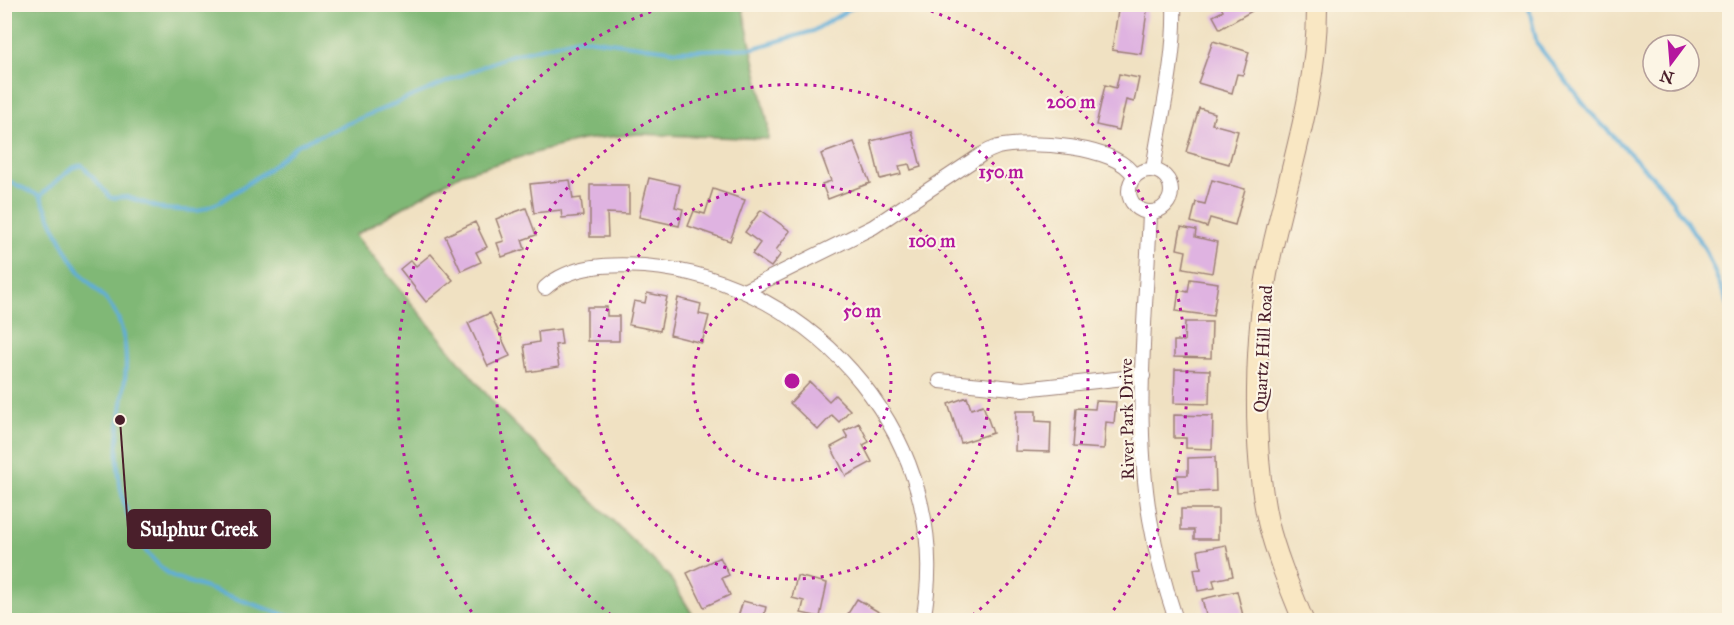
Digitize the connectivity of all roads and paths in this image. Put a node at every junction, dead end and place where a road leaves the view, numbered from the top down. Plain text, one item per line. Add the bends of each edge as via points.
1 (1174, 4) edge
2 (1317, 4) edge
3 (1153, 170) junction
4 (1134, 176) junction
5 (1150, 213) junction
6 (545, 288) dead end
7 (746, 290) junction
8 (1143, 376) junction
9 (940, 381) dead end
10 (923, 621) edge
11 (1176, 621) edge
12 (1303, 621) edge

1 - 3 street via 1174,39
2 - 12 street, Quartz Hill Road via 1314,71 1269,262 1260,338 1260,444 1268,521
3 - 4 street
3 - 5 street via 1170,182 1172,195 1165,208
4 - 5 street via 1130,198 1138,209
4 - 7 street via 1121,161 1089,150 998,147 873,226
5 - 8 street, River Park Drive
6 - 7 street via 579,269 626,265 687,271
7 - 10 street via 824,340 868,390 885,418 904,456 922,514 927,574
8 - 9 street via 1023,389
8 - 11 street, River Park Drive via 1142,429 1149,516

